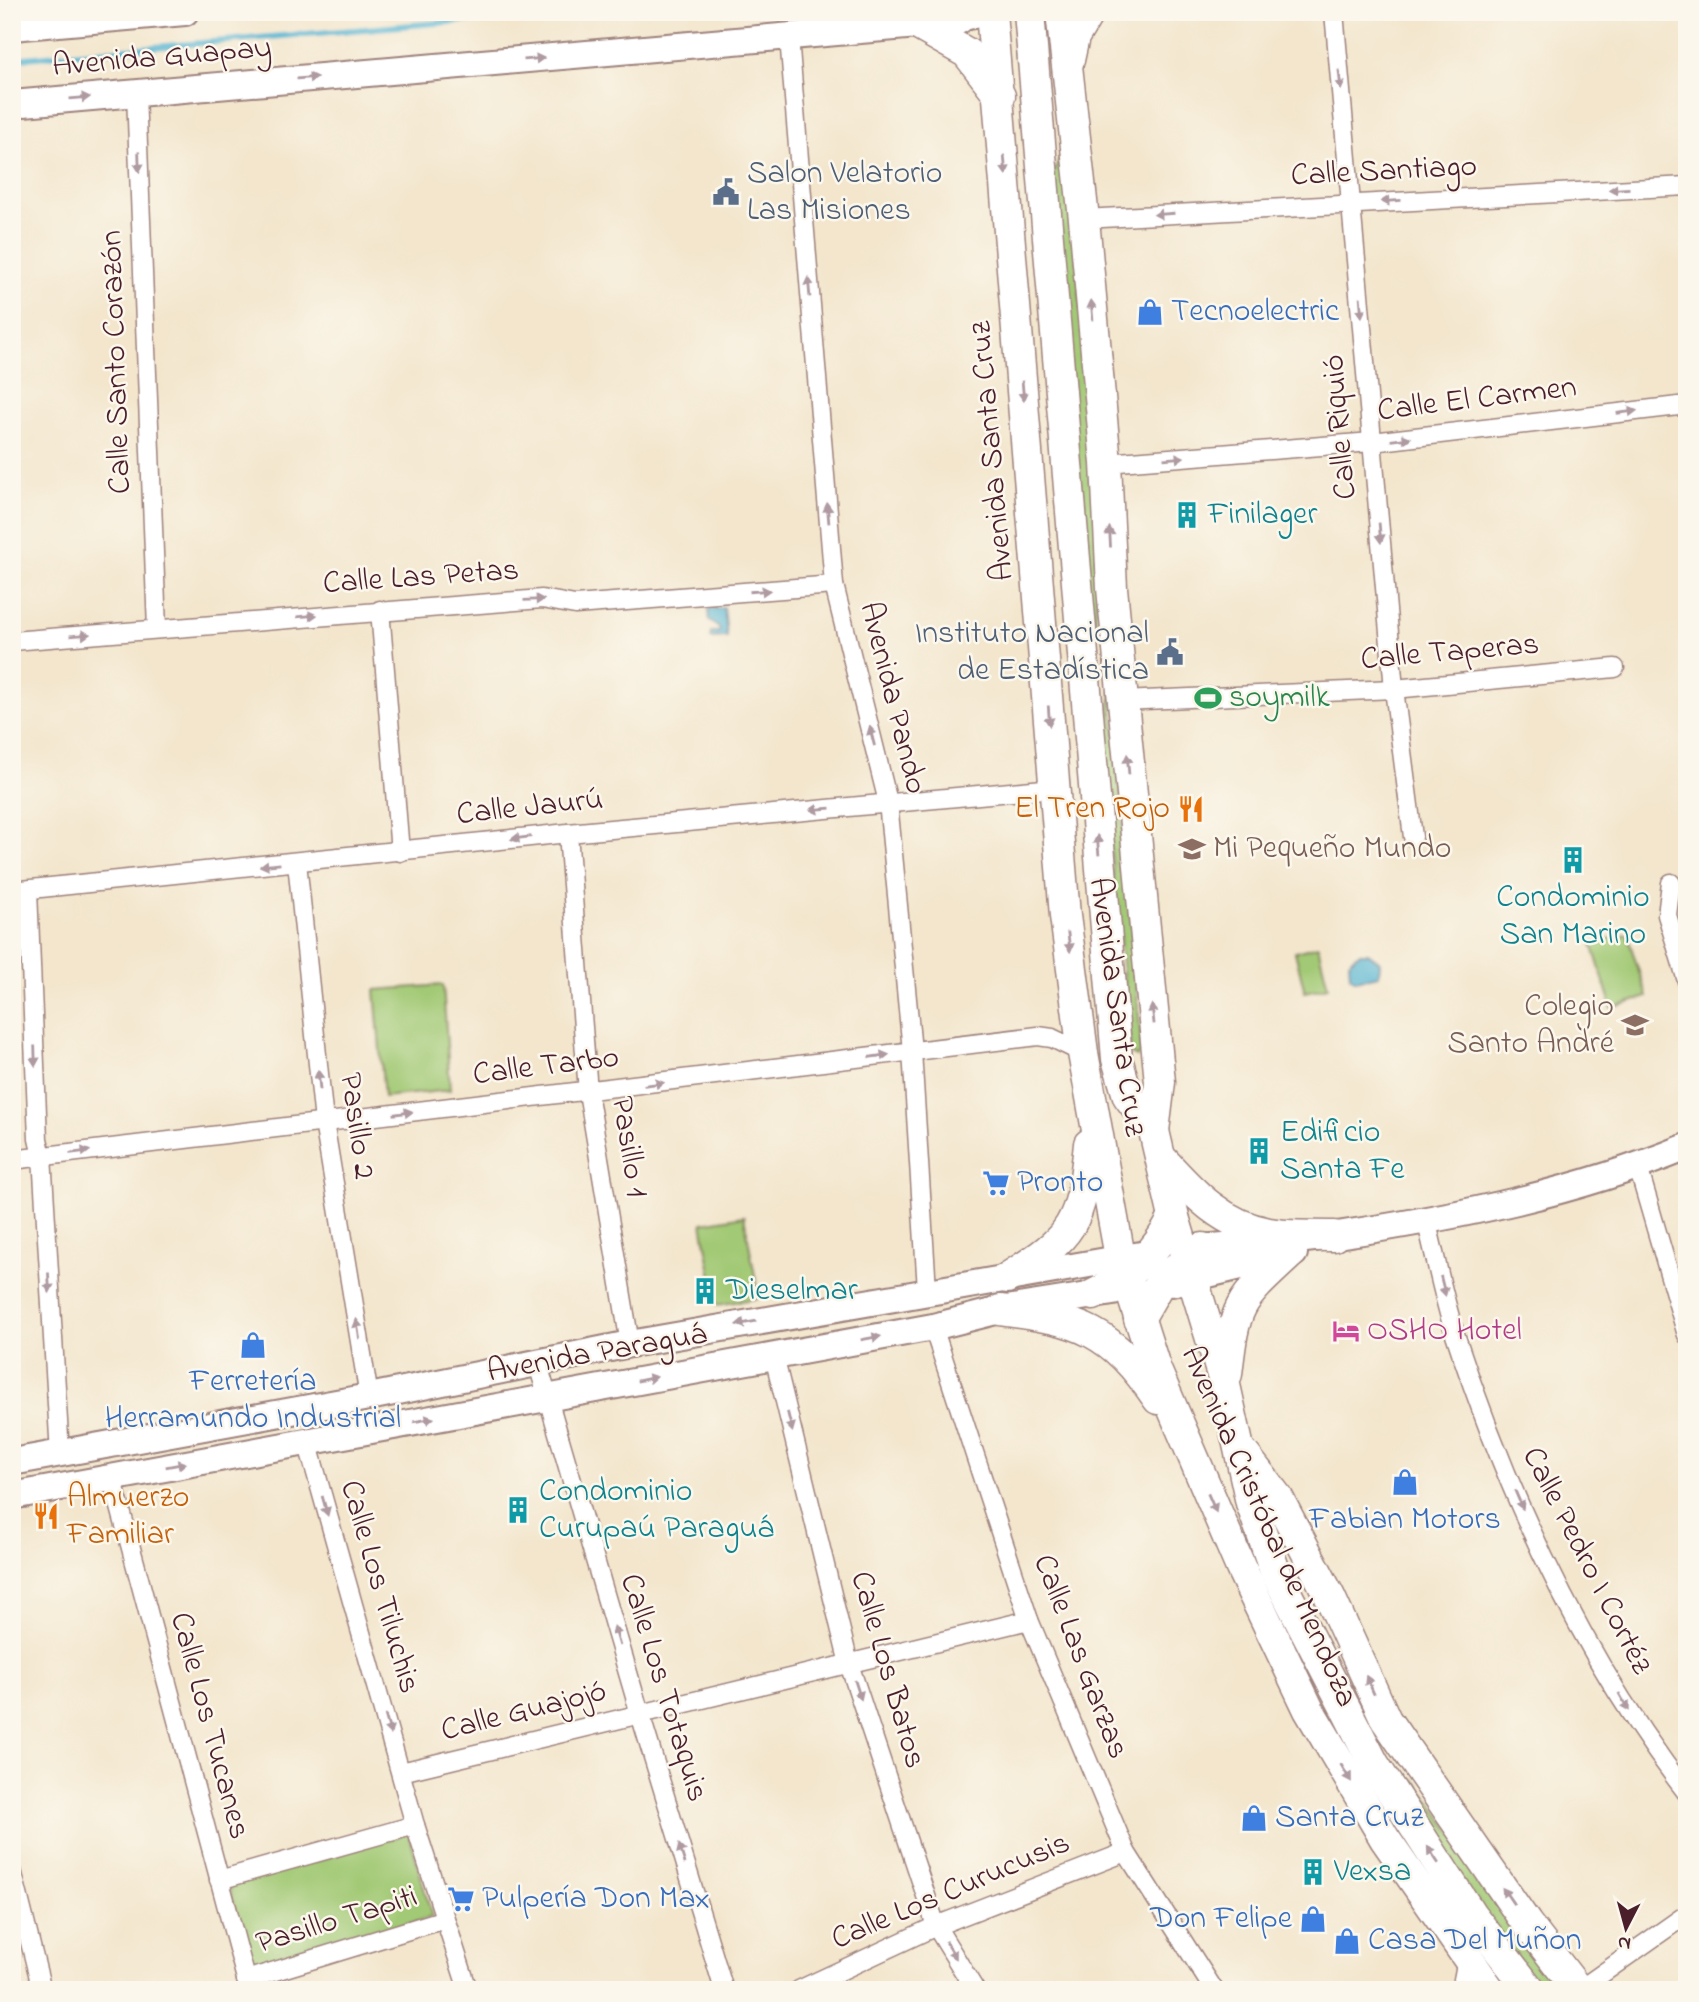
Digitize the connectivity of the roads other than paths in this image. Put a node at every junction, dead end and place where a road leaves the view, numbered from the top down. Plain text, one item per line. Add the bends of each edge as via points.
1 (185, 12) edge
2 (1060, 12) edge
3 (1089, 12) edge
4 (1334, 12) edge
5 (1030, 13) edge
6 (976, 14) edge
7 (918, 25) junction
8 (12, 27) edge
9 (789, 37) junction
10 (995, 48) junction
11 (1067, 67) junction
12 (136, 94) junction
13 (1000, 97) junction
14 (12, 104) edge
15 (1687, 186) edge
16 (1353, 203) junction
17 (1084, 219) junction
18 (1687, 405) edge
19 (1371, 442) junction
20 (1106, 463) junction
21 (834, 585) junction
22 (1112, 588) junction
23 (380, 610) junction
24 (157, 629) junction
25 (12, 640) edge
26 (1615, 668) dead end
27 (1394, 689) junction
28 (1122, 701) junction
29 (1089, 752) junction
30 (1054, 788) junction
31 (888, 802) junction
32 (568, 833) junction
33 (1413, 837) dead end
34 (400, 852) junction
35 (297, 862) junction
36 (1671, 883) dead end
37 (20, 891) edge
38 (1687, 981) edge
39 (912, 1051) junction
40 (1083, 1053) junction
41 (588, 1092) junction
42 (1093, 1105) junction
43 (324, 1122) junction
44 (1157, 1144) junction
45 (1687, 1147) edge
46 (42, 1156) junction
47 (12, 1160) edge
48 (1638, 1167) junction
49 (1174, 1216) junction
50 (1426, 1220) junction
51 (1334, 1236) junction
52 (1152, 1253) junction
53 (1290, 1254) junction
54 (1192, 1259) junction
55 (1133, 1277) junction
56 (1007, 1278) junction
57 (927, 1290) junction
58 (1093, 1295) joint
59 (1000, 1310) junction
60 (933, 1327) junction
61 (1687, 1335) edge
62 (631, 1344) junction
63 (774, 1356) junction
64 (537, 1361) junction
65 (1225, 1385) junction
66 (369, 1396) junction
67 (547, 1398) junction
68 (307, 1441) junction
69 (1185, 1441) junction
70 (1242, 1451) junction
71 (60, 1454) junction
72 (12, 1462) edge
73 (112, 1477) junction
74 (12, 1496) edge
75 (1029, 1620) junction
76 (849, 1664) junction
77 (639, 1714) junction
78 (1386, 1720) junction
79 (401, 1772) junction
80 (1687, 1793) edge
81 (415, 1825) junction
82 (1413, 1827) junction
83 (1126, 1852) junction
84 (12, 1870) edge
85 (219, 1880) junction
86 (1687, 1914) edge
87 (445, 1919) junction
88 (936, 1926) junction
89 (1467, 1959) junction
90 (247, 1985) edge
91 (42, 1990) edge
92 (468, 1990) edge
93 (724, 1990) edge
94 (799, 1990) edge
95 (975, 1990) edge
96 (1214, 1990) edge
97 (1461, 1990) edge
98 (1490, 1990) edge
99 (1530, 1990) edge
100 (1578, 1990) edge

1 - 8 main road, Avenida Guapay
2 - 11 main road, Avenida Santa Cruz
3 - 11 main road via 1074,37
4 -> 16 street, Calle Riquió
5 - 10 main road
5 - 29 main road, Avenida Santa Cruz
6 - 7 main road, Avenida Guapay
6 - 10 main road, Avenida Santa Cruz
7 - 9 main road, Avenida Guapay
7 - 13 main road via 967,53
12 -> 9 main road, Avenida Guapay
21 -> 9 street, Avenida Pando
10 - 13 main road, Avenida Santa Cruz
11 - 17 main road, Avenida Santa Cruz
14 -> 12 main road, Avenida Guapay
12 -> 24 street, Calle Santo Corazón
13 -> 30 main road, Avenida Santa Cruz
15 -> 16 street, Calle Santiago
16 -> 17 street, Calle Santiago
16 -> 19 street, Calle Riquió
20 -> 17 main road, Avenida Santa Cruz
19 -> 18 street, Calle El Carmen
20 -> 19 street, Calle El Carmen
19 -> 27 street, Calle Riquió
22 -> 20 main road, Avenida Santa Cruz
23 -> 21 street, Calle Las Petas via 542,599 575,605
31 -> 21 street, Avenida Pando
22 - 28 main road, Avenida Santa Cruz
22 - 29 main road
24 -> 23 street, Calle Las Petas
23 - 34 street
25 -> 24 street, Calle Las Petas
26 - 27 street, Calle Taperas
27 - 28 street, Calle Taperas
27 - 33 street, Calle Riquió
44 -> 28 main road, Avenida Santa Cruz via 1160,1082
44 -> 29 main road, Avenida Santa Cruz via 1128,1096 1117,1059
30 - 31 street, Calle Jaurú
30 -> 40 main road, Avenida Santa Cruz
31 -> 32 street, Calle Jaurú
31 - 39 street, Avenida Pando
32 -> 34 street, Calle Jaurú
32 - 41 street, Pasillo 1
34 - 35 street, Calle Jaurú
35 -> 37 street, Calle Jaurú
43 -> 35 street, Pasillo 2
36 - 38 street via 1668,915
37 -> 46 street
39 - 40 street, Calle Tarbo via 1038,1036
41 -> 39 street, Calle Tarbo
39 - 57 street, Avenida Pando
40 - 42 main road, Avenida Santa Cruz
43 -> 41 street, Calle Tarbo
41 - 62 street, Pasillo 1
42 - 55 main road, Avenida Santa Cruz
42 - 56 main road via 1086,1173 1071,1227 1050,1251
46 -> 43 street, Calle Tarbo
66 -> 43 street, Pasillo 2
44 - 49 main road, Avenida Santa Cruz
44 - 51 main road via 1197,1197 1218,1214 1268,1233
45 - 48 main road
46 - 47 street, Calle Tarbo
46 -> 71 street
48 - 50 main road via 1573,1188
48 - 61 street
49 - 52 main road
49 - 54 main road, Avenida Santa Cruz
50 - 51 main road
50 -> 80 street, Calle Pedro I Cortéz via 1454,1331 1492,1439 1541,1552 1648,1742
51 - 53 main road
51 - 54 main road
52 - 54 main road
52 - 55 main road
53 - 54 main road
53 - 65 main road via 1248,1292 1236,1313
54 - 55 main road
54 - 65 main road, Avenida Cristóbal de Mendoza
55 - 56 main road, Avenida Paraguá
55 - 58 main road
55 - 69 main road, Avenida Cristóbal de Mendoza via 1139,1319
56 - 57 main road, Avenida Paraguá
57 -> 62 main road, Avenida Paraguá
58 - 59 main road, Avenida Paraguá
59 - 60 main road, Avenida Paraguá
59 - 69 main road via 1056,1317 1115,1346 1142,1376
63 -> 60 main road, Avenida Paraguá
60 - 75 street, Calle Las Garzas
62 - 64 main road, Avenida Paraguá
67 -> 63 main road, Avenida Paraguá
63 -> 76 street, Calle Los Batos
64 - 66 main road, Avenida Paraguá
64 - 67 street, Calle Los Totaquis
65 - 70 main road, Avenida Cristóbal de Mendoza
66 - 71 main road, Avenida Paraguá
68 -> 67 main road, Avenida Paraguá
77 -> 67 street, Calle Los Totaquis
73 -> 68 main road, Avenida Paraguá
68 -> 79 street, Calle Los Tiluchis
69 -> 89 main road, Avenida Cristóbal de Mendoza via 1308,1710 1385,1839
78 -> 70 main road, Avenida Cristóbal de Mendoza via 1278,1498
70 - 82 main road, Avenida Cristóbal de Mendoza via 1251,1503 1275,1572 1374,1764
71 - 72 main road, Avenida Paraguá
73 - 74 main road, Avenida Paraguá
73 - 85 street, Calle Los Tucanes
75 - 76 street, Calle Guajojó
75 - 83 street, Calle Las Garzas
76 - 77 street, Calle Guajojó
76 -> 88 street, Calle Los Batos
77 - 79 street, Calle Guajojó
93 -> 77 street, Calle Los Totaquis
78 - 82 main road
100 -> 78 main road, Avenida Cristóbal de Mendoza
79 - 81 street, Calle Los Tiluchis
81 - 85 street
81 - 87 street, Calle Los Tiluchis
99 -> 82 main road, Avenida Cristóbal de Mendoza via 1471,1914
83 - 88 street, Calle Los Curucusis
83 - 96 street, Calle Las Garzas
84 - 91 street
85 - 90 street, Calle Los Tucanes
86 - 100 street
87 - 90 street, Pasillo Tapiti
87 - 92 street, Calle Los Tiluchis
88 - 94 street, Calle Los Curucusis
88 -> 95 street, Calle Los Batos
89 - 97 street
89 - 98 main road, Avenida Cristóbal de Mendoza

